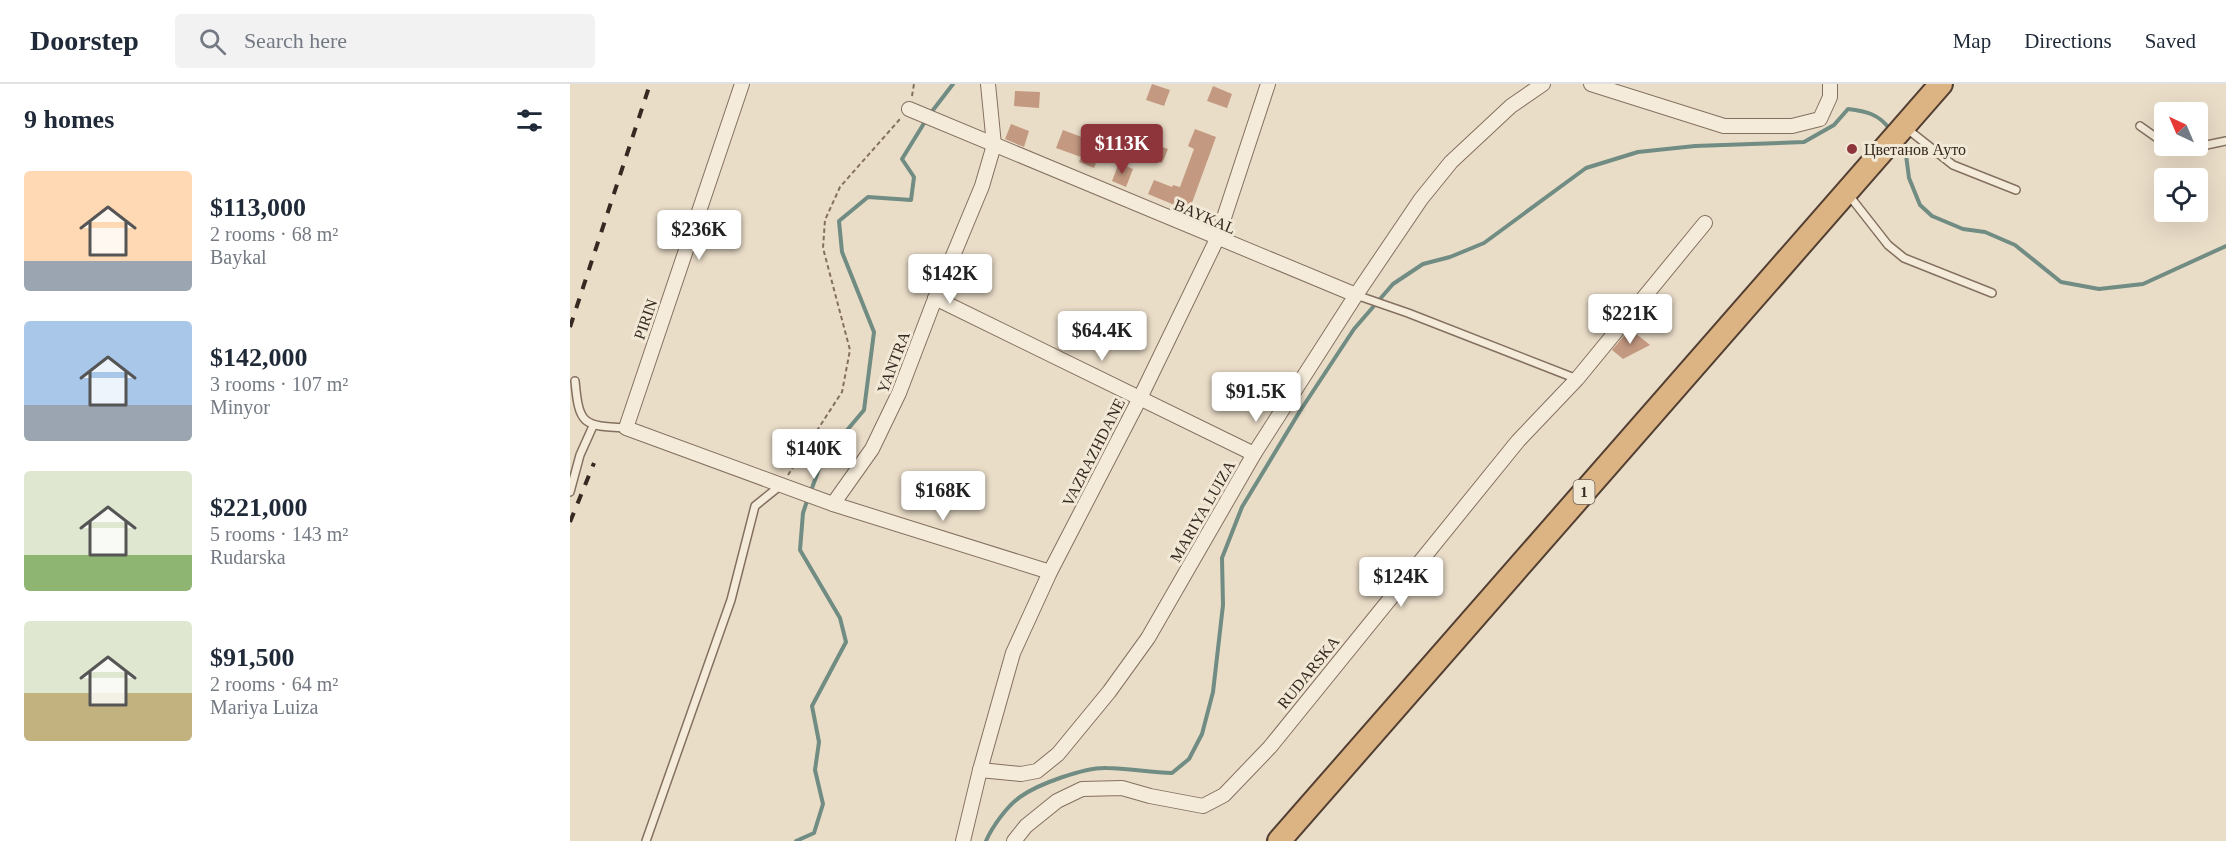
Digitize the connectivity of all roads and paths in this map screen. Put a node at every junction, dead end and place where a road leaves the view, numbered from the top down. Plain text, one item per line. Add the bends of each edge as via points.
1 (742, 84) edge
2 (988, 84) edge
3 (1268, 84) edge
4 (1543, 84) edge
5 (1591, 84) edge
6 (1830, 84) edge
7 (1934, 89) edge
8 (909, 109) joint
9 (2140, 126) dead end
10 (1898, 133) junction
11 (2154, 136) edge
12 (2226, 141) edge
13 (994, 145) junction
14 (2208, 145) edge
15 (2016, 190) dead end
16 (1846, 192) junction
17 (1705, 223) dead end
18 (1217, 239) junction
19 (1992, 293) dead end
20 (1362, 297) junction
21 (935, 298) junction
22 (1577, 379) junction
23 (575, 381) dead end
24 (1140, 398) junction
25 (593, 426) junction
26 (626, 428) junction
27 (1254, 454) junction
28 (786, 486) junction
29 (570, 492) edge
30 (830, 502) junction
31 (1050, 572) junction
32 (980, 770) junction
33 (646, 841) edge
34 (963, 841) edge
35 (1014, 841) edge
36 (1279, 841) edge

1 - 26 street, PIRIN
2 - 13 street, YANTRA
3 - 18 street, VAZRAZHDANE
4 - 20 street, MARIYA LUIZA via 1511,106 1451,162 1421,199
5 - 6 street via 1725,126 1792,126 1820,119 1830,97
7 - 10 highway, 1
8 - 13 street, BAYKAL
8 - 28 path via 840,187 825,220 823,248 850,350 842,392
9 - 11 lane
10 - 15 lane via 1953,165
10 - 16 highway, 1
12 - 14 lane
13 - 18 street, BAYKAL
13 - 21 street, YANTRA via 969,219
16 - 19 lane via 1888,245 1904,258
16 - 36 highway, 1
17 - 22 street, RUDARSKA
18 - 20 street, BAYKAL
18 - 24 street, VAZRAZHDANE
20 - 22 lane
20 - 27 street, MARIYA LUIZA
21 - 24 street
21 - 30 street, YANTRA via 899,393 872,449
22 - 35 street, RUDARSKA via 1518,441 1270,747 1224,795 1203,806 1122,788 1082,789 1057,801
23 - 25 lane via 577,407
24 - 27 street
24 - 31 street, VAZRAZHDANE
25 - 26 lane
25 - 29 lane
26 - 28 street
27 - 32 street, MARIYA LUIZA via 1148,638 1058,754 1037,771 1021,774
28 - 30 street
28 - 33 lane via 755,506 730,600
30 - 31 street
31 - 32 street, VAZRAZHDANE via 1013,653
32 - 34 street, VAZRAZHDANE

